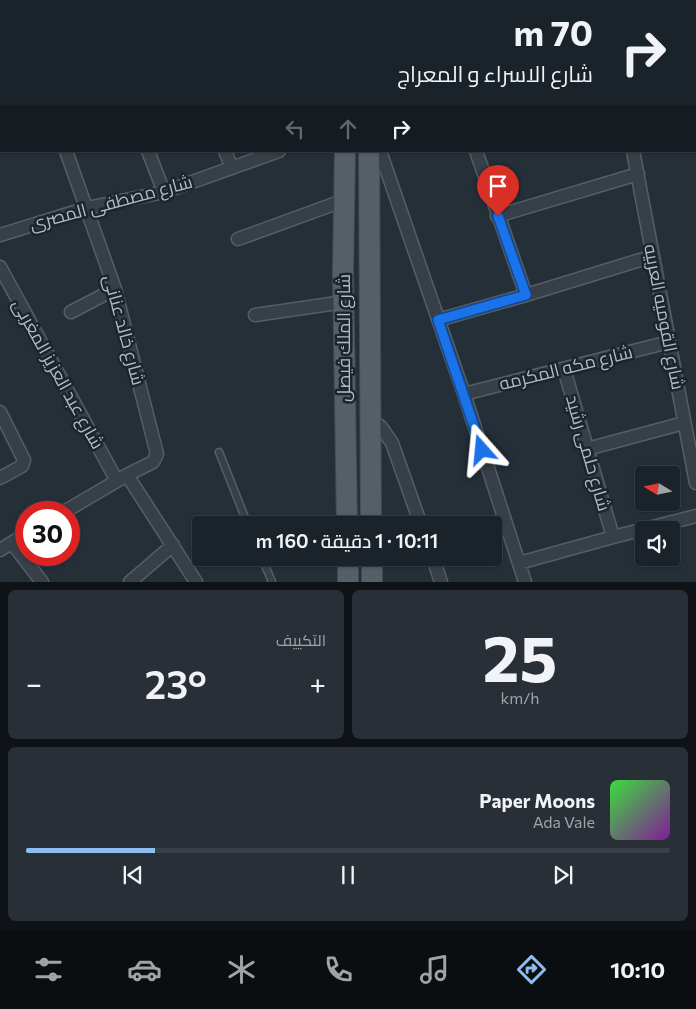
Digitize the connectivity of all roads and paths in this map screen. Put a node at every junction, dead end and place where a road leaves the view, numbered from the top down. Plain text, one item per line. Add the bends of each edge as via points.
1 (66, 152) edge
2 (148, 152) edge
3 (225, 152) edge
4 (276, 152) edge
5 (345, 152) edge
6 (369, 152) edge
7 (380, 152) edge
8 (476, 152) edge
9 (633, 152) edge
10 (232, 168) junction
11 (638, 174) junction
12 (164, 192) junction
13 (344, 200) junction
14 (87, 208) junction
15 (498, 216) junction
16 (1, 230) edge
17 (238, 239) dead end
18 (653, 256) junction
19 (0, 267) edge
20 (114, 289) junction
21 (526, 295) junction
22 (344, 302) junction
23 (71, 312) dead end
24 (255, 315) dead end
25 (438, 320) junction
26 (669, 342) junction
27 (564, 369) junction
28 (464, 394) junction
29 (1, 416) edge
30 (344, 419) junction
31 (370, 423) junction
32 (684, 423) junction
33 (587, 449) junction
34 (219, 452) dead end
35 (346, 475) junction
36 (371, 477) junction
37 (0, 478) edge
38 (122, 478) junction
39 (696, 483) edge
40 (80, 503) edge
41 (244, 516) edge
42 (347, 516) edge
43 (371, 516) edge
44 (418, 516) edge
45 (696, 516) edge
46 (613, 536) junction
47 (15, 541) edge
48 (12, 543) junction
49 (173, 545) junction
50 (0, 550) edge
51 (519, 563) junction
52 (265, 566) edge
53 (348, 566) edge
54 (372, 566) edge
55 (436, 566) edge
56 (42, 582) edge
57 (130, 582) edge
58 (196, 582) edge
59 (272, 582) edge
60 (348, 582) edge
61 (372, 582) edge
62 (442, 582) edge
63 (525, 582) edge

1 - 14 street, شارع خالد عنانى
2 - 12 street
3 - 10 street
4 - 10 street, شارع مصطفى المصرى
5 - 13 main road, شارع الملك فيصل
6 - 31 main road, شارع الملك فيصل
7 - 25 street
8 - 15 street
9 - 11 street, شارع القوميه العربيه
10 - 12 street, شارع مصطفى المصرى
11 - 15 street
11 - 18 street, شارع القوميه العربيه
12 - 14 street, شارع مصطفى المصرى
13 - 17 street
13 - 22 main road, شارع الملك فيصل
14 - 16 street, شارع مصطفى المصرى
14 - 20 street, شارع خالد عنانى
15 - 21 street
18 - 21 street
18 - 26 street, شارع القوميه العربيه
19 - 38 street, شارع عبد العزيز المغربى
20 - 23 street
20 - 38 street, شارع خالد عنانى via 157,454 153,462
21 - 25 street
22 - 24 street
22 - 30 main road, شارع الملك فيصل
25 - 28 street
26 - 27 street, شارع مكه المكرمه
26 - 32 street, شارع القوميه العربيه
27 - 28 street, شارع مكه المكرمه
27 - 33 street, شارع حلمى رشيد
28 - 51 street
29 - 37 street via 24,460 22,466
30 - 31 main road via 356,427
30 - 35 main road, شارع الملك فيصل
31 - 36 main road, شارع الملك فيصل
31 - 44 street via 381,427 392,443
32 - 33 street
32 - 39 street, شارع القوميه العربيه
33 - 46 street, شارع حلمى رشيد
34 - 41 lane
35 - 36 main road via 360,466
35 - 42 main road, شارع الملك فيصل
36 - 43 main road, شارع الملك فيصل
38 - 40 street
38 - 49 street, شارع عبد العزيز المغربى
45 - 46 street
46 - 51 street
47 - 48 street
48 - 50 street
48 - 56 street
49 - 57 street
49 - 58 street, شارع عبد العزيز المغربى
51 - 63 street
52 - 59 lane
53 - 60 main road
54 - 61 main road
55 - 62 street

